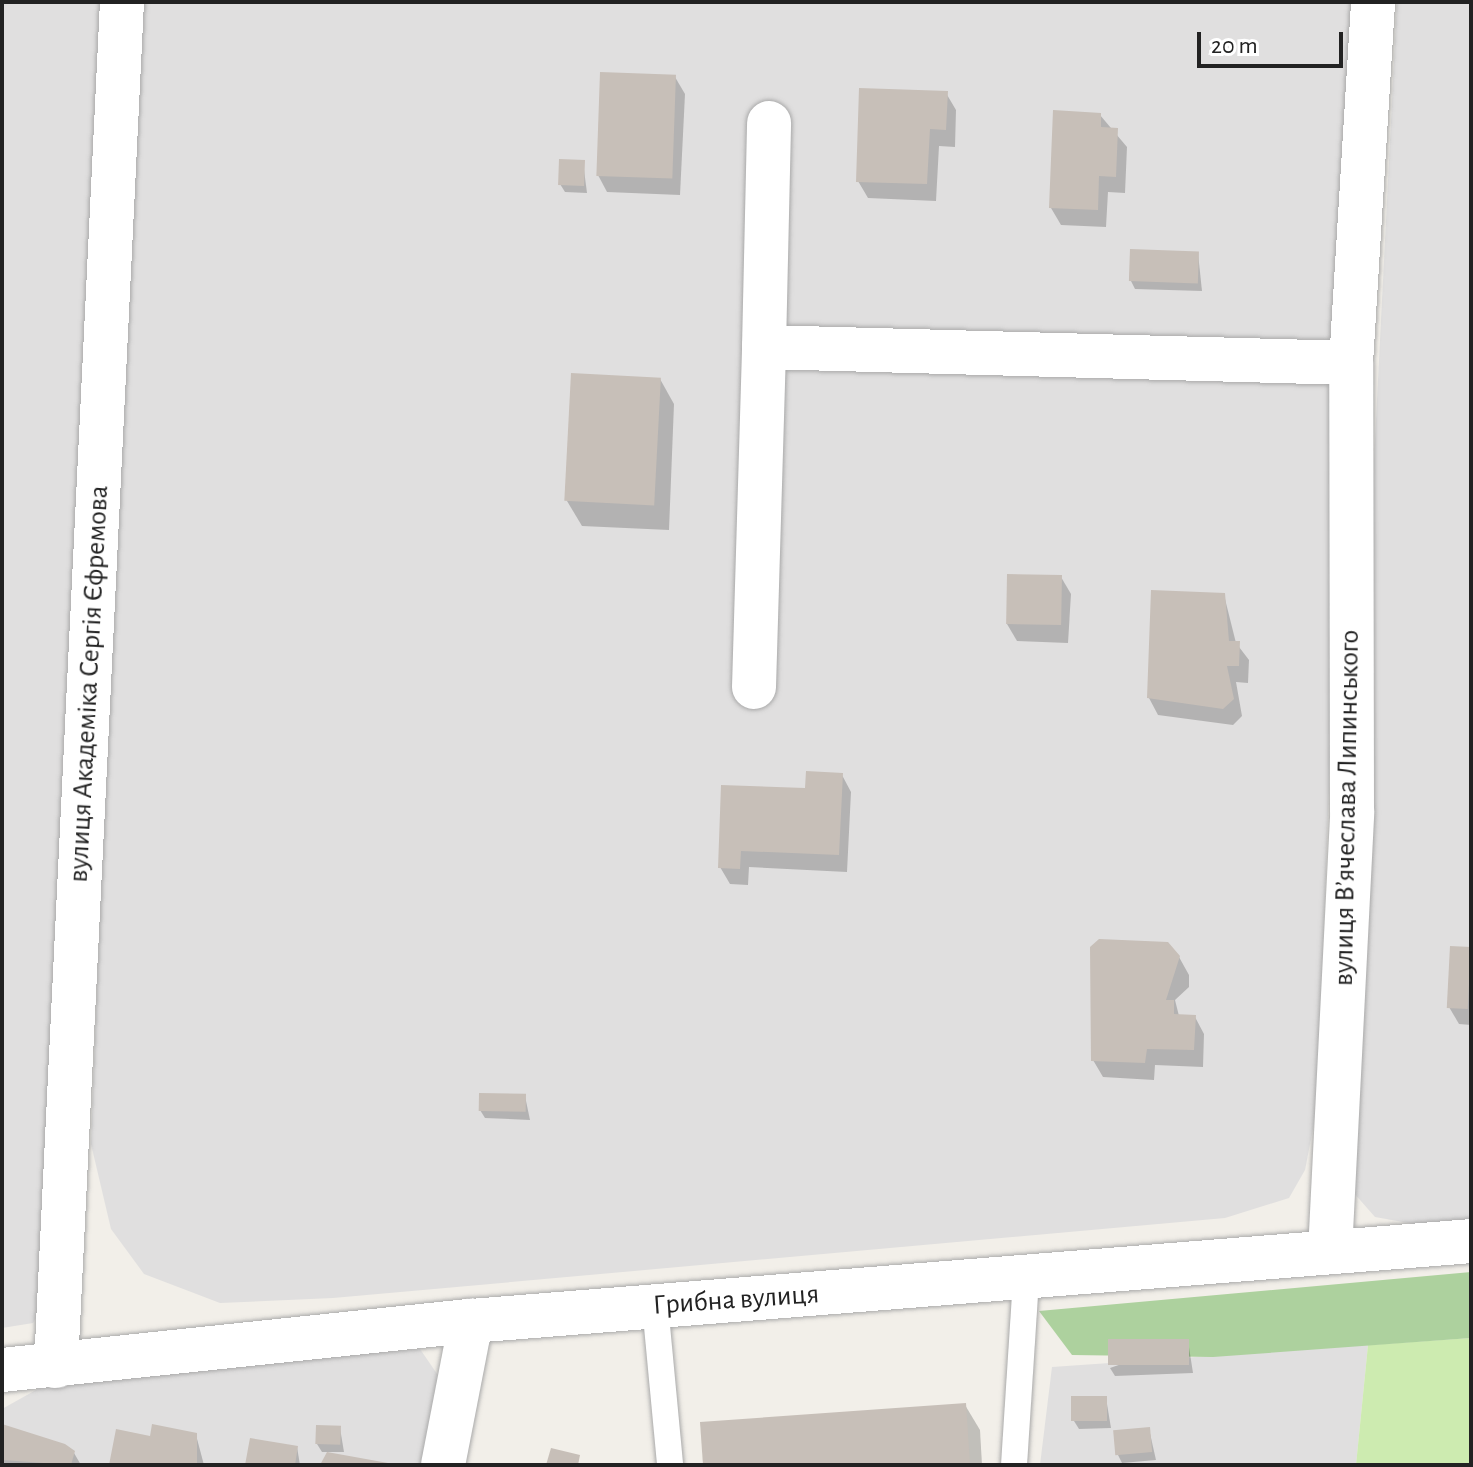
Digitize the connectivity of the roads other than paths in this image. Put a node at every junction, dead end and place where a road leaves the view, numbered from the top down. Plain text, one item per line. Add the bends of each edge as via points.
1 (122, 2) edge
2 (1373, 2) edge
3 (769, 123) dead end
4 (764, 347) junction
5 (1351, 363) junction
6 (754, 687) dead end
7 (1471, 1241) edge
8 (1330, 1252) junction
9 (1026, 1280) junction
10 (655, 1305) junction
11 (471, 1321) junction
12 (20, 1373) edge
13 (443, 1465) edge
14 (670, 1465) edge
15 (1014, 1465) edge

1 - 12 street, вулиця Академіка Сергія Єфремова
2 - 5 street, вулиця Вʼячеслава Липинського
3 - 4 street
4 - 5 street
4 - 6 street
5 - 8 street, вулиця Вʼячеслава Липинського via 1352,812
7 - 8 street, Грибна вулиця
8 - 9 street, Грибна вулиця
9 - 10 street, Грибна вулиця
9 - 15 lane
10 - 11 street, Грибна вулиця
10 - 14 lane
11 - 12 street, Грибна вулиця
11 - 13 street

